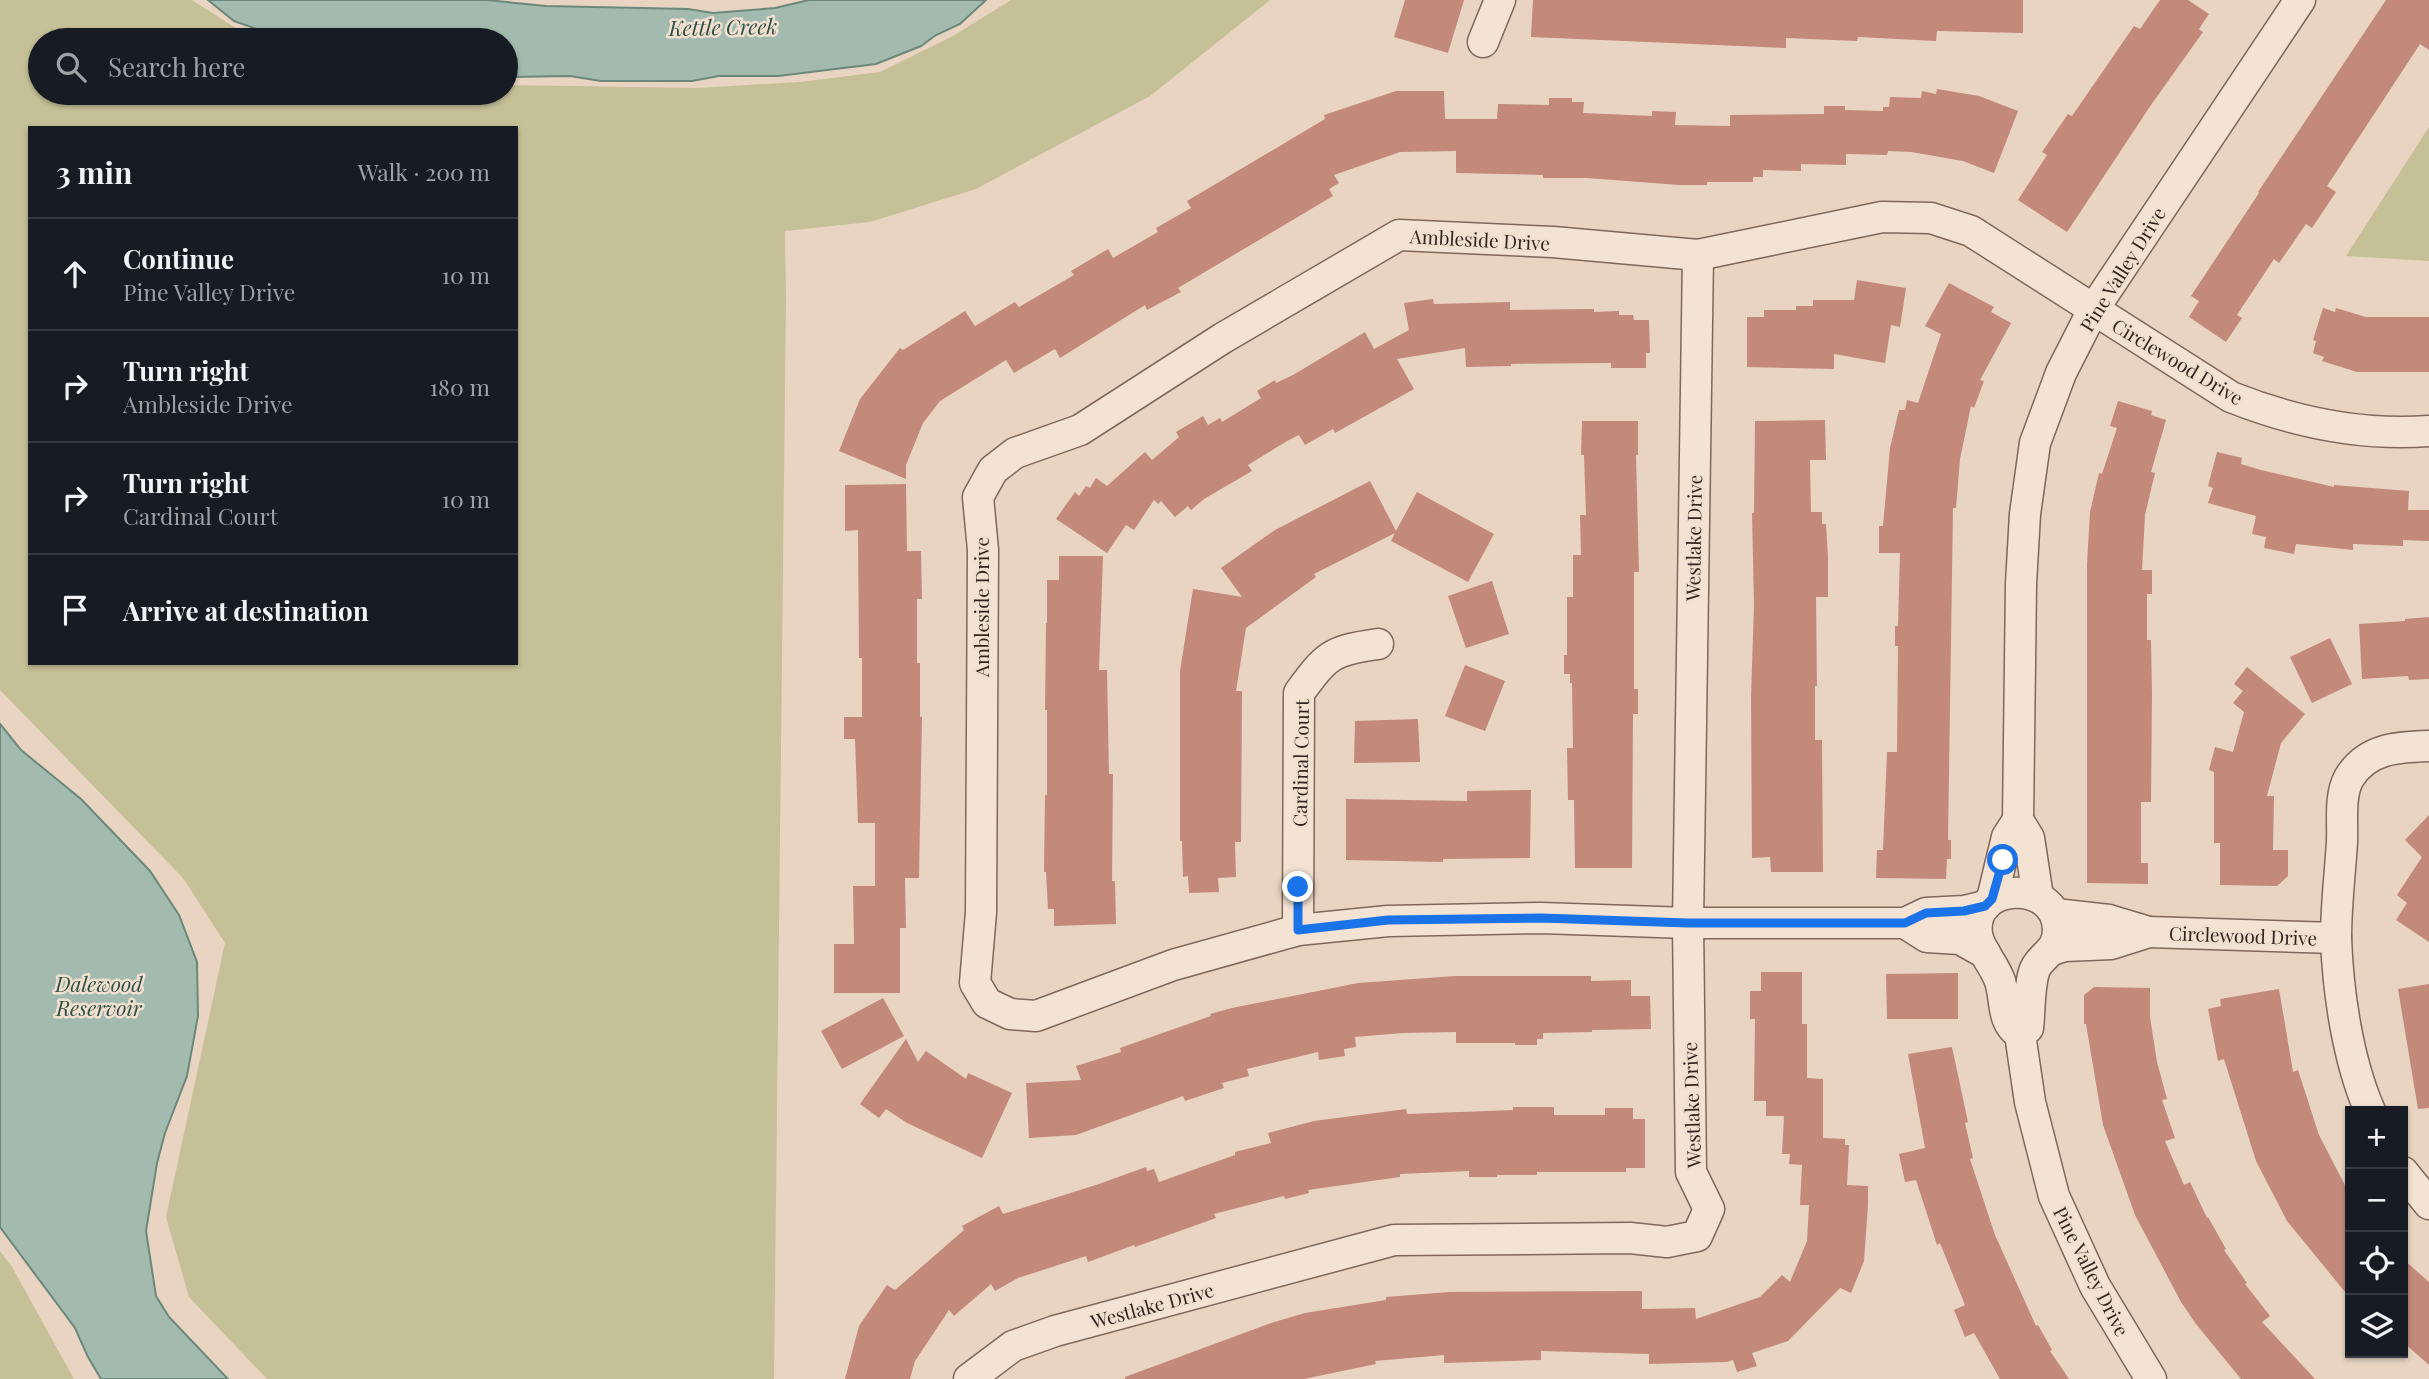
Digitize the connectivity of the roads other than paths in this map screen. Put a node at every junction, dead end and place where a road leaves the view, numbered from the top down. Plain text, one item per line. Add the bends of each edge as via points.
1 (1500, 0) edge
2 (2293, 2) edge
3 (1483, 42) dead end
4 (1698, 255) junction
5 (2093, 310) junction
6 (2429, 430) edge
7 (1378, 645) dead end
8 (2429, 746) edge
9 (2018, 820) junction
10 (1988, 903) junction
11 (2046, 906) junction
12 (1688, 923) junction
13 (1905, 923) junction
14 (1298, 930) junction
15 (2149, 932) junction
16 (2336, 938) junction
17 (1989, 958) junction
18 (2044, 959) junction
19 (2020, 1034) junction
20 (2368, 1106) edge
21 (2408, 1178) edge
22 (2429, 1204) edge
23 (969, 1379) edge
24 (2151, 1379) edge

1 - 3 street
2 - 5 street, Pine Valley Drive
4 - 5 street, Ambleside Drive via 1882,217 1931,218 1971,231
4 - 12 street, Westlake Drive
4 - 14 street, Ambleside Drive via 1399,235 1223,338 1080,430 1015,453 993,470 978,497 983,550 981,898 975,984 987,1003 1010,1014 1036,1016 1173,965
5 - 6 street, Circlewood Drive via 2231,397 2270,413 2365,432
5 - 9 street, Pine Valley Drive via 2061,373 2035,443 2021,584
7 - 14 street, Cardinal Court via 1345,649 1322,662 1298,693
8 - 16 street, Circlewood Drive via 2377,752 2350,778 2343,800
9 - 10 street, Pine Valley Drive via 2007,837
9 - 11 street, Pine Valley Drive via 2029,838
10 - 11 street via 2011,892 2024,892
10 - 13 street, Ambleside Drive via 1964,911 1926,913
10 - 17 street, Pine Valley Drive via 1976,928 1979,944
11 - 15 street, Circlewood Drive
11 - 18 street, Pine Valley Drive via 2058,933
12 - 13 street, Ambleside Drive
12 - 14 street, Ambleside Drive via 1388,920
12 - 23 street, Westlake Drive via 1691,1172 1709,1209 1698,1236 1667,1242 1630,1238 1394,1240 1055,1331 1013,1346
13 - 17 street, Ambleside Drive via 1927,937 1960,939
15 - 16 street, Circlewood Drive
15 - 18 street, Circlewood Drive via 2111,944 2065,946
16 - 20 street via 2352,1055
17 - 18 street via 2015,971
17 - 19 street, Pine Valley Drive via 2001,984 2008,1021
18 - 19 street, Pine Valley Drive via 2028,1028
19 - 24 street, Pine Valley Drive via 2030,1102 2054,1196 2095,1286
21 - 22 street

